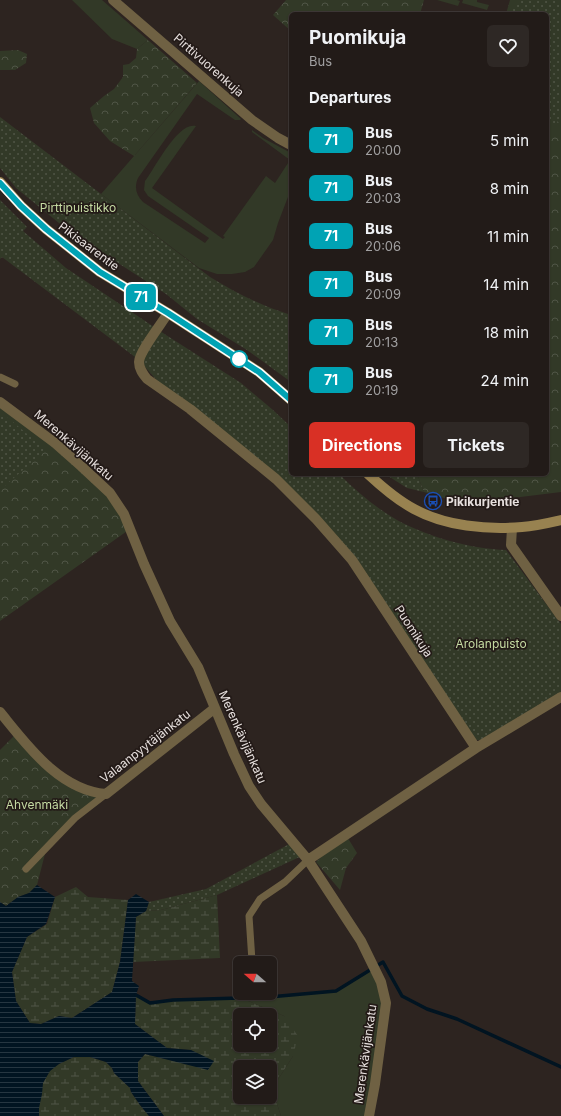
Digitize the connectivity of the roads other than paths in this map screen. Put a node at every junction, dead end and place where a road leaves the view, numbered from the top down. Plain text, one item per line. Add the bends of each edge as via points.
1 (113, 0) edge
2 (289, 144) edge
3 (0, 182) edge
4 (168, 313) junction
5 (0, 377) edge
6 (15, 384) dead end
7 (289, 398) edge
8 (0, 402) edge
9 (370, 476) edge
10 (561, 520) edge
11 (512, 528) junction
12 (561, 616) edge
13 (561, 696) edge
14 (215, 708) junction
15 (0, 712) edge
16 (476, 748) junction
17 (106, 794) junction
18 (308, 860) junction
19 (26, 869) dead end
20 (252, 956) edge
21 (369, 1116) edge

1 - 2 street, Pirttivuorenkuja via 252,120
3 - 4 street, Pikisaarentie via 21,206 75,253 100,272
4 - 7 street, Pikisaarentie via 259,372
4 - 16 street, Puomikuja via 140,356 139,366 142,372 147,379 190,409 276,479 316,519 352,560
5 - 6 lane
8 - 14 street, Merenkävijänkatu via 55,443 110,493 124,514 170,620 198,667
9 - 11 street via 403,502 439,518 480,527
10 - 11 street
11 - 12 street via 511,545
13 - 16 street
14 - 17 street, Valaanpyytäjänkatu
14 - 18 street, Merenkävijänkatu via 249,786
15 - 17 street, Valaanpyytäjänkatu via 24,741 66,780 92,792
16 - 18 street
17 - 19 lane via 75,818
18 - 20 lane via 285,882 260,899 249,916
18 - 21 street, Merenkävijänkatu via 361,941 381,982 384,994 385,1017

